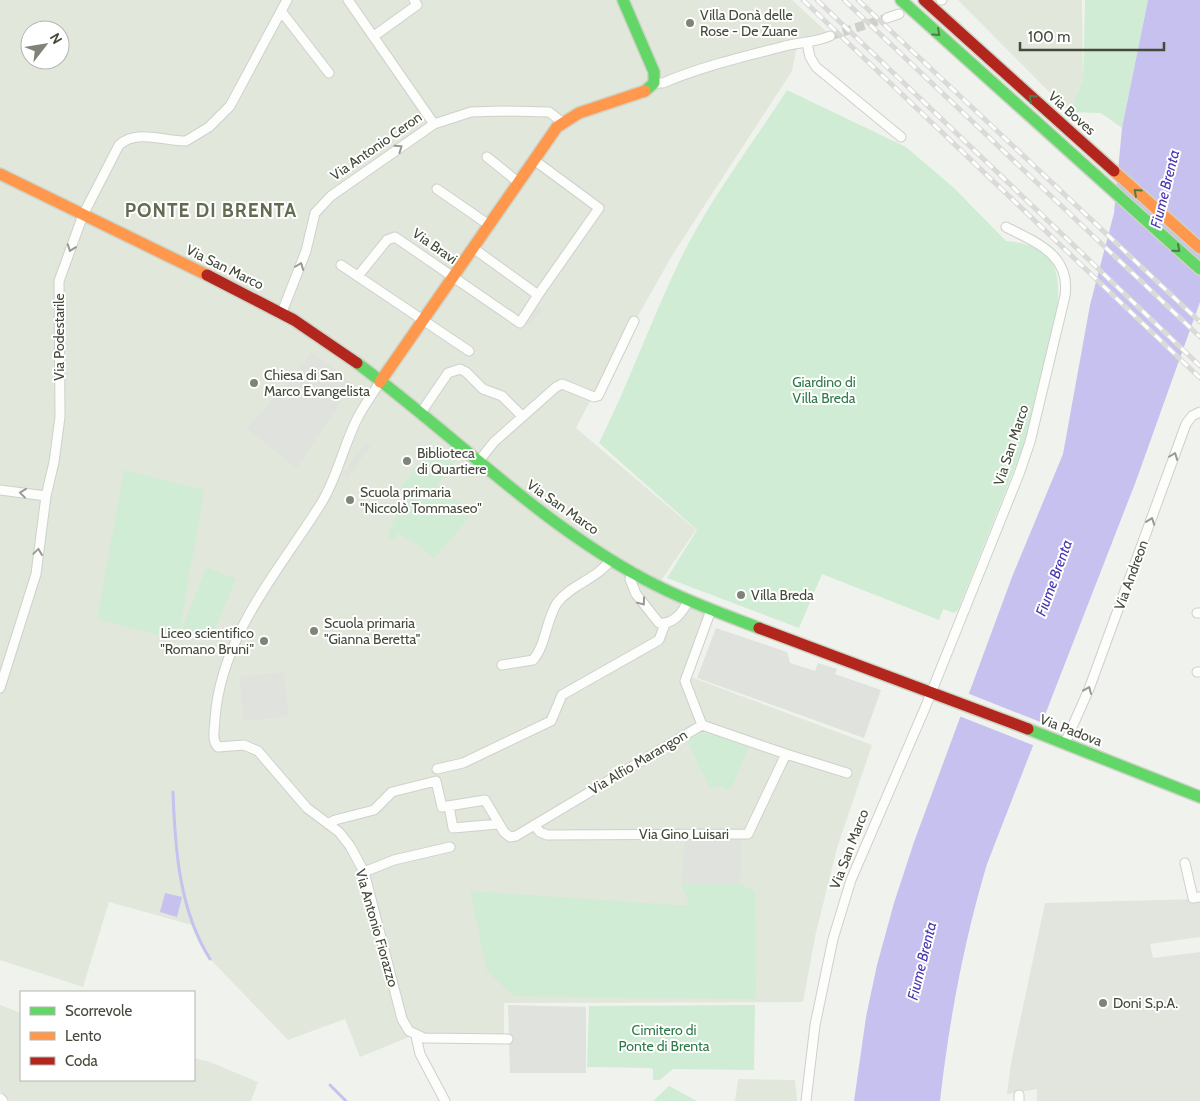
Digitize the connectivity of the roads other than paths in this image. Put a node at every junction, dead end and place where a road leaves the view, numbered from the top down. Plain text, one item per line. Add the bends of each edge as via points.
1 (287, 0) edge
2 (348, 0) edge
3 (414, 0) edge
4 (623, 0) edge
5 (901, 0) edge
6 (924, 0) edge
7 (281, 11) junction
8 (899, 14) dead end
9 (887, 18) tunnel mouth
10 (374, 36) junction
11 (830, 36) tunnel mouth
12 (807, 43) junction
13 (329, 72) dead end
14 (650, 87) junction
15 (562, 122) junction
16 (434, 124) junction
17 (901, 137) dead end
18 (487, 157) dead end
19 (534, 160) junction
20 (0, 174) edge
21 (518, 182) junction
22 (437, 189) dead end
23 (83, 215) junction
24 (489, 225) junction
25 (1006, 227) dead end
26 (473, 248) junction
27 (1200, 248) edge
28 (341, 265) dead end
29 (1200, 269) edge
30 (358, 276) junction
31 (453, 277) junction
32 (538, 296) junction
33 (282, 312) junction
34 (423, 321) junction
35 (635, 323) dead end
36 (469, 351) dead end
37 (380, 382) junction
38 (1200, 412) edge
39 (420, 414) junction
40 (522, 416) junction
41 (478, 462) junction
42 (0, 490) edge
43 (46, 496) junction
44 (611, 559) junction
45 (633, 572) junction
46 (688, 601) junction
47 (711, 610) junction
48 (665, 624) junction
49 (502, 665) dead end
50 (0, 688) edge
51 (932, 691) junction
52 (702, 725) junction
53 (1067, 739) junction
54 (786, 754) junction
55 (437, 769) dead end
56 (848, 773) dead end
57 (1200, 797) edge
58 (449, 806) junction
59 (328, 824) junction
60 (498, 824) junction
61 (534, 825) junction
62 (450, 847) dead end
63 (1185, 864) dead end
64 (364, 872) junction
65 (1200, 897) edge
66 (416, 1036) junction
67 (508, 1039) dead end
68 (0, 1098) edge
69 (3, 1101) edge
70 (445, 1101) edge
71 (806, 1101) edge

1 - 7 street
2 - 10 street
3 - 10 street via 417,5
4 - 14 main road via 654,72
5 -> 29 main road
27 -> 6 main road, Via Boves
7 - 13 street
7 - 23 street, Via Podestarile via 230,106 220,118 186,141 136,135 127,138 119,145
8 - 9 street
10 - 16 street
11 - 12 street
12 - 14 street via 783,46
12 - 17 street via 816,67
14 - 15 main road, Via Bravi
15 - 16 street, Via Antonio Ceron via 549,112 503,111 470,112
15 - 19 main road, Via Bravi
33 -> 16 street, Via Antonio Ceron via 306,251 315,213 331,196
18 - 21 street
19 - 21 main road, Via Bravi
19 - 32 street via 599,208
20 - 23 main road, Via San Marco
21 - 24 main road, Via Bravi
22 - 24 street
23 - 33 main road, Via San Marco
23 -> 43 street, Via Podestarile via 59,281 60,417
24 - 26 main road, Via Bravi
25 - 51 street, Via San Marco via 1041,245 1061,264 1066,278 1065,296 1030,442
26 - 31 main road, Via Bravi
26 - 32 street
28 - 30 street
30 - 31 street, Via Bravi via 392,237
30 - 34 street
31 - 32 street, Via Bravi via 520,323
31 - 34 main road, Via Bravi
33 - 37 main road, Via San Marco
34 - 36 street
34 - 37 main road, Via Bravi
35 - 40 street via 598,396 562,384
37 - 39 main road, Via San Marco
37 - 59 street, Via Antonio Fiorazzo via 356,421 322,502 251,608 238,633 218,689 214,740 218,747 244,745 258,751 306,808
53 -> 38 street, Via Andreon via 1186,424
39 - 40 street via 448,374 460,369 483,389 502,396
39 - 41 main road, Via San Marco
40 - 41 street
41 - 44 main road, Via San Marco
43 -> 42 street
50 -> 43 street, Via Podestarile via 36,574
44 - 45 main road, Via San Marco
44 - 49 street via 597,574 556,604 533,660
45 - 46 main road, Via San Marco
45 -> 48 street via 630,579 636,594 655,619
46 - 47 main road, Via San Marco
46 - 48 street via 683,611
47 - 51 main road, Via San Marco
47 - 52 street, Via Alfio Marangon via 685,681
48 - 55 street via 659,640 562,695 551,720 463,763
51 - 53 main road, Via Padova via 1053,740
51 - 71 street, Via San Marco via 852,880 833,939 816,1025
52 - 54 street
52 - 61 street, Via Alfio Marangon
53 - 57 main road, Via Padova
54 - 56 street
54 - 61 street, Via Gino Luisari via 748,834 548,835
58 - 59 street via 442,807 436,781 392,792 374,810
58 - 60 street via 484,800
58 - 60 street via 453,828
59 - 64 street, Via Antonio Fiorazzo via 350,846
60 - 61 street, Via Alfio Marangon via 510,837
62 - 64 street via 394,860
63 - 65 street via 1193,898
64 - 66 street, Via Antonio Fiorazzo via 402,1019
66 - 67 street
66 - 70 street, Via Antonio Fiorazzo via 420,1054
68 - 69 street

